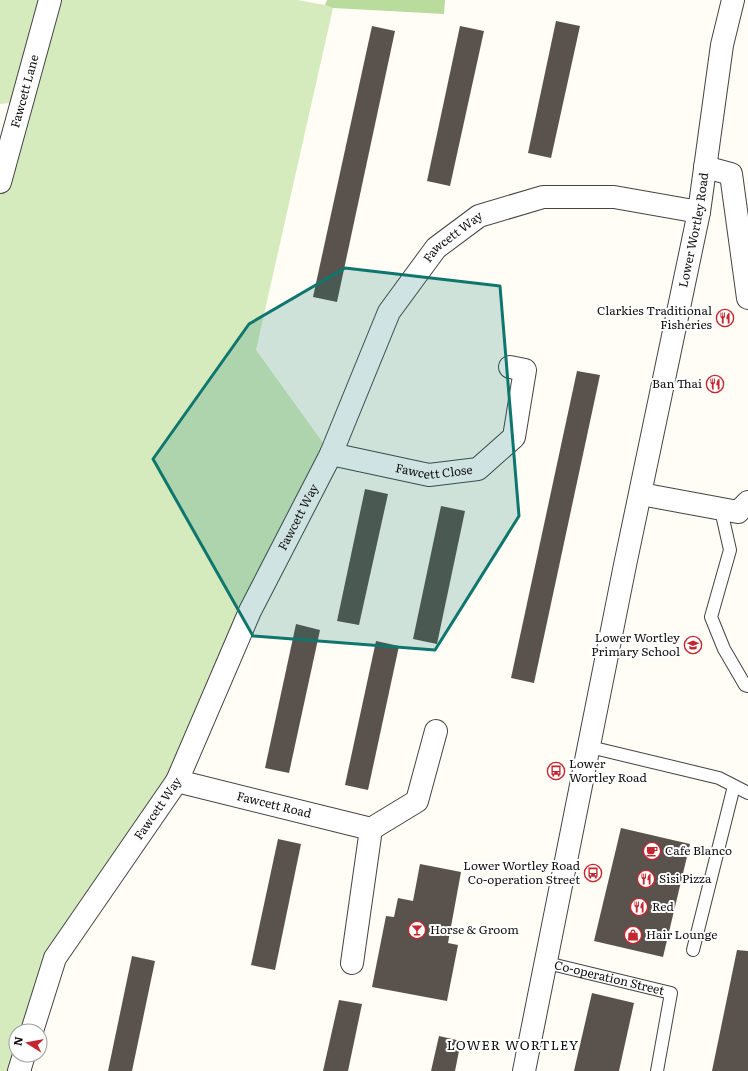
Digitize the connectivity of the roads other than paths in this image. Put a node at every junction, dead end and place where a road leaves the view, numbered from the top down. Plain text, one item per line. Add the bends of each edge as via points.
1 (50, 0) edge
2 (732, 0) edge
3 (705, 167) junction
4 (0, 182) edge
5 (699, 212) junction
6 (748, 298) edge
7 (510, 367) dead end
8 (331, 454) junction
9 (641, 494) junction
10 (748, 502) edge
11 (721, 510) junction
12 (748, 686) edge
13 (436, 730) dead end
14 (590, 747) junction
15 (177, 781) junction
16 (734, 786) junction
17 (748, 794) edge
18 (371, 829) junction
19 (693, 950) dead end
20 (352, 963) dead end
21 (547, 963) junction
22 (35, 1023) edge
23 (524, 1071) edge
24 (656, 1071) edge

1 - 4 street, Fawcett Lane
2 - 3 street, Lower Wortley Road via 722,45
3 - 5 street, Lower Wortley Road
3 - 6 street via 730,174
5 - 8 street, Fawcett Way via 614,197 543,197 478,216 436,248 390,312
5 - 9 street, Lower Wortley Road
7 - 8 street, Fawcett Close via 525,370 514,437 478,469 429,475
8 - 15 street, Fawcett Way via 250,611
9 - 11 street
9 - 14 street, Lower Wortley Road
10 - 11 street via 738,512
11 - 12 lane via 730,550 711,617 724,649
13 - 18 street via 417,801
14 - 16 lane via 719,778
14 - 21 street, Lower Wortley Road
15 - 18 street, Fawcett Road
15 - 22 street, Fawcett Way via 55,958
16 - 17 lane
16 - 19 lane
18 - 20 street
21 - 23 street, Lower Wortley Road
21 - 24 lane, Co-operation Street via 671,993

